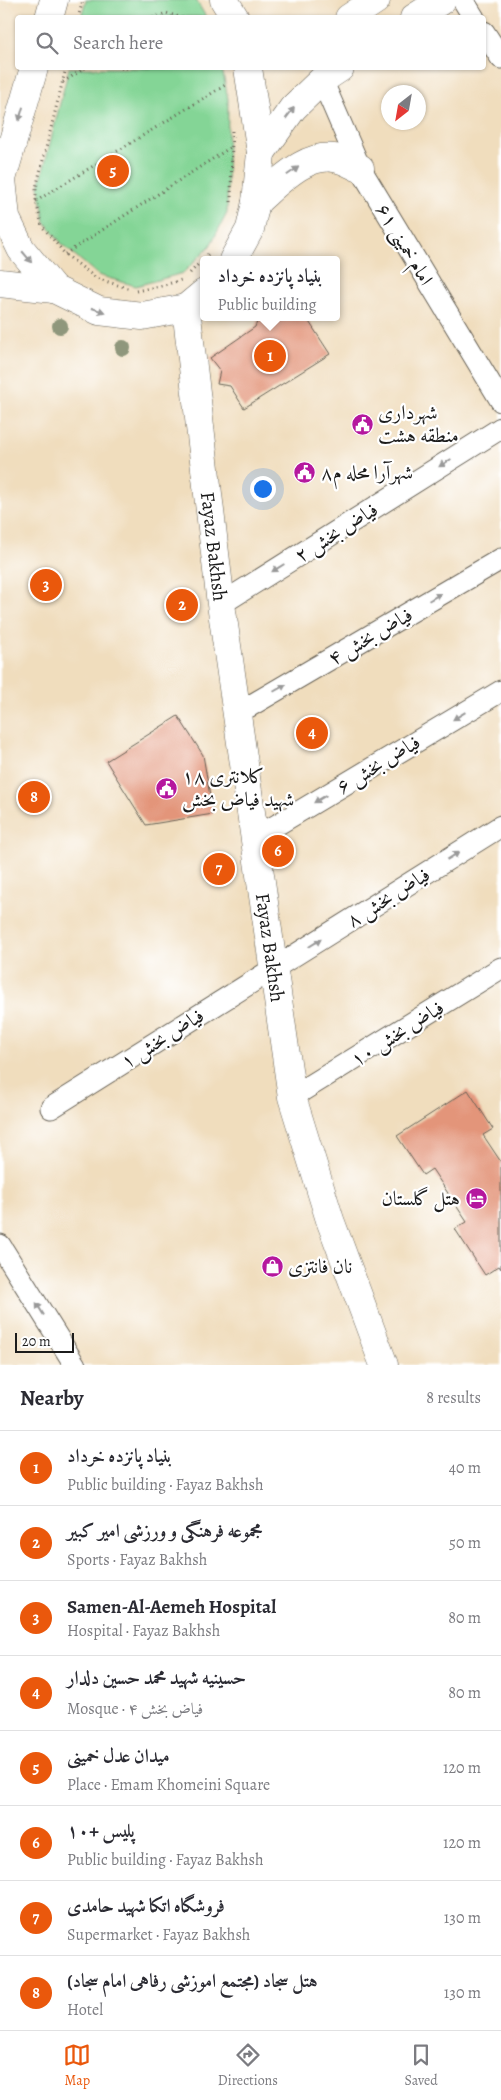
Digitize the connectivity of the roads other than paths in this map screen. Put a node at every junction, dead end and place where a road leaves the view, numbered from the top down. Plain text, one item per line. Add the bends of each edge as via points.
1 (54, 0) edge
2 (224, 0) edge
3 (376, 0) edge
4 (442, 0) edge
5 (463, 0) edge
6 (50, 15) edge
7 (233, 15) edge
8 (354, 15) edge
9 (419, 15) edge
10 (472, 15) edge
11 (486, 35) edge
12 (501, 58) edge
13 (33, 70) edge
14 (248, 70) edge
15 (331, 74) edge
16 (261, 152) junction
17 (360, 168) junction
18 (1, 180) edge
19 (243, 203) junction
20 (223, 254) edge
21 (0, 283) edge
22 (54, 289) junction
23 (195, 300) edge
24 (501, 401) edge
25 (501, 428) edge
26 (501, 559) edge
27 (221, 604) junction
28 (501, 691) edge
29 (238, 713) junction
30 (501, 826) edge
31 (255, 838) junction
32 (501, 968) edge
33 (274, 969) junction
34 (292, 1097) junction
35 (51, 1108) dead end
36 (0, 1245) edge
37 (75, 1365) edge
38 (384, 1365) edge

1 - 6 street
2 - 7 street
3 - 8 street
4 - 9 street
5 - 10 street
11 - 12 street
13 -> 18 street
14 - 16 street
16 -> 15 street via 293,108
15 - 17 street, امام خمینی ۶۱
16 - 19 street
19 -> 17 street via 294,168 317,159 341,159
17 - 24 street, امام خمینی ۶۱
18 -> 22 street via 6,218 21,249
19 - 20 street via 250,230
21 - 22 street
22 -> 23 street via 99,311 142,316
23 - 27 street, Fayaz Bakhsh
25 -> 27 street, فیاض بخش ۲
29 -> 26 street, فیاض بخش ۴
27 - 29 street, Fayaz Bakhsh
28 -> 31 street, فیاض بخش ۶
29 - 31 street, Fayaz Bakhsh
33 -> 30 street, فیاض بخش ۸
31 - 33 street, Fayaz Bakhsh
32 - 34 street, فیاض بخش ۱۰
33 - 34 street, Fayaz Bakhsh
33 - 35 street, فیاض بخش ۱
34 - 38 street, Fayaz Bakhsh via 330,1220
37 -> 36 street

